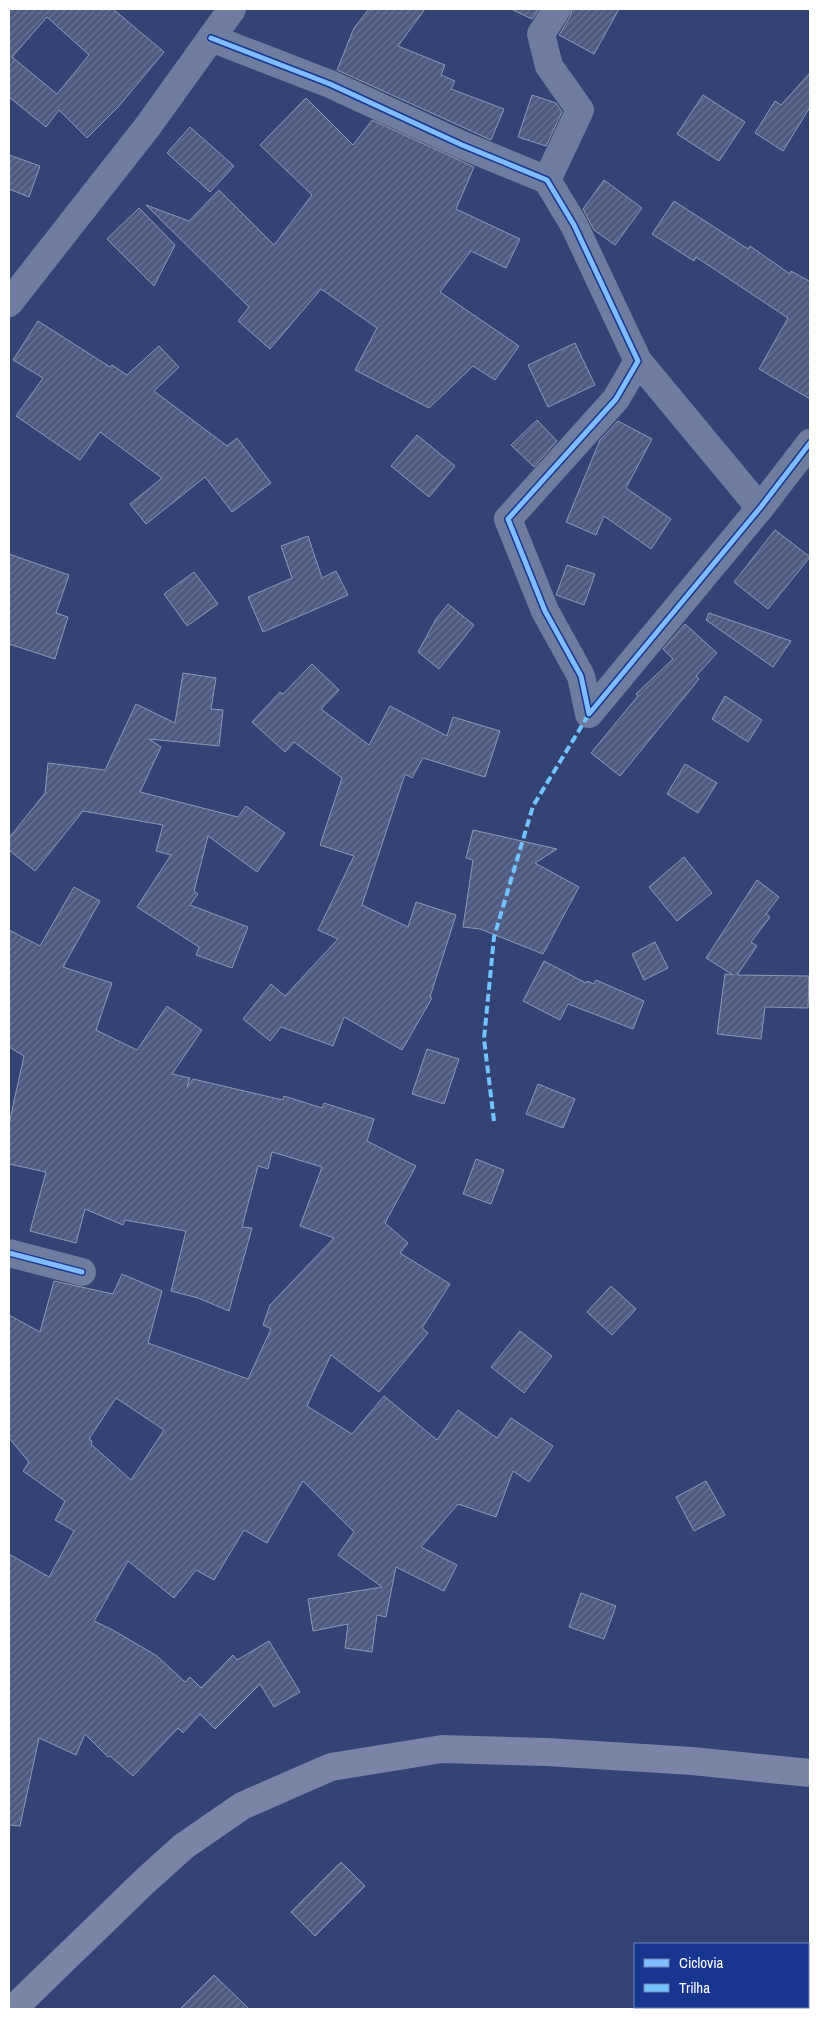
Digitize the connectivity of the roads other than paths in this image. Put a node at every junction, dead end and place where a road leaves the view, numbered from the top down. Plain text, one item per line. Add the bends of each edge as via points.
1 (232, 9) edge
2 (558, 9) edge
3 (211, 38) junction
4 (548, 180) junction
5 (9, 302) edge
6 (638, 361) junction
7 (810, 443) edge
8 (760, 508) junction
9 (9, 1253) edge
10 (82, 1272) dead end
11 (810, 1773) edge
12 (13, 2009) edge

1 - 3 street
2 - 4 street via 541,34 549,66 580,110
3 - 4 street via 330,84 462,145
3 - 5 street via 148,126
4 - 6 street via 574,225
6 - 8 street
6 - 8 street via 616,399 508,519 545,611 581,676 589,714
7 - 8 street
9 - 10 street
11 - 12 main road via 692,1761 442,1749 331,1767 242,1806 184,1846

